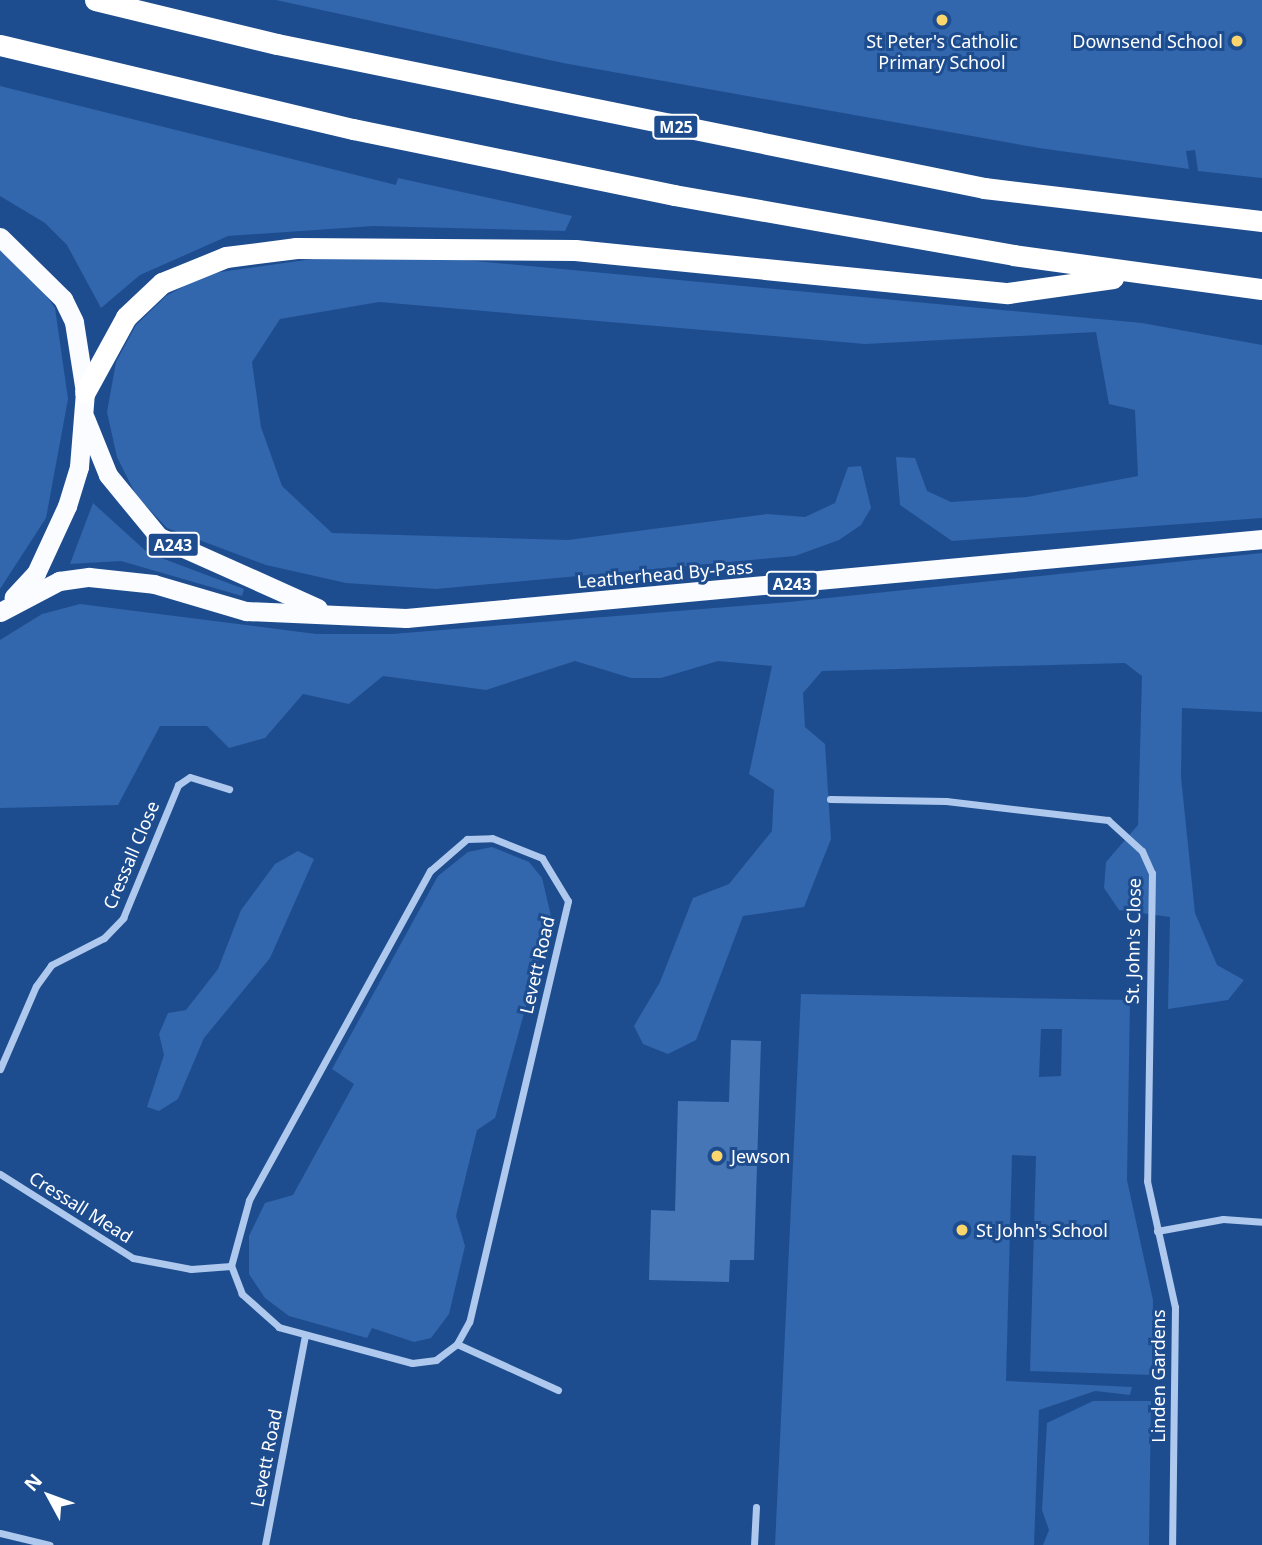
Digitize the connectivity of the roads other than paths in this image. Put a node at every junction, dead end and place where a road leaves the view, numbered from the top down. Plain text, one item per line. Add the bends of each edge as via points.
1 (95, 0) edge
2 (0, 45) edge
3 (1262, 221) edge
4 (0, 237) edge
5 (1136, 274) junction
6 (1262, 289) edge
7 (85, 392) junction
8 (83, 414) junction
9 (1262, 539) edge
10 (322, 610) junction
11 (0, 612) edge
12 (229, 789) dead end
13 (830, 799) dead end
14 (0, 1069) edge
15 (0, 1174) edge
16 (1262, 1222) edge
17 (1157, 1231) junction
18 (231, 1266) junction
19 (306, 1336) junction
20 (457, 1344) junction
21 (558, 1390) dead end
22 (756, 1507) dead end
23 (0, 1533) edge
24 (50, 1545) edge
25 (265, 1545) edge
26 (754, 1545) edge
27 (1172, 1545) edge

1 - 3 highway, M25 via 290,47 984,188
2 - 5 highway via 353,129 661,192
4 - 7 highway via 63,299 75,322
5 - 6 highway
5 - 7 highway via 1008,293 575,250 296,248 226,257 162,283 127,317
7 - 8 highway
8 - 10 highway, Leatherhead By-Pass / A243 via 108,475 159,537
8 - 11 highway via 79,467 54,542 36,573
9 - 10 highway, Leatherhead By-Pass / A243 via 406,618
10 - 11 highway, Leatherhead By-Pass / A243 via 246,611 154,584 89,577 59,582
12 - 14 street, Cressall Close via 190,777 178,785 123,918 104,938 51,965 36,986
13 - 17 street, St. John's Close via 946,801 1108,820 1142,851 1152,873 1147,1181
15 - 18 street, Cressall Mead via 133,1258 191,1269
16 - 17 street via 1223,1219
17 - 27 street, Linden Gardens via 1175,1307
18 - 19 street via 256,1311
18 - 20 street, Levett Road via 249,1200 430,871 467,839 521,846 542,858 568,901 469,1322
19 - 20 street via 412,1363 436,1360
19 - 25 street, Levett Road
20 - 21 street
22 - 26 street
23 - 24 street

